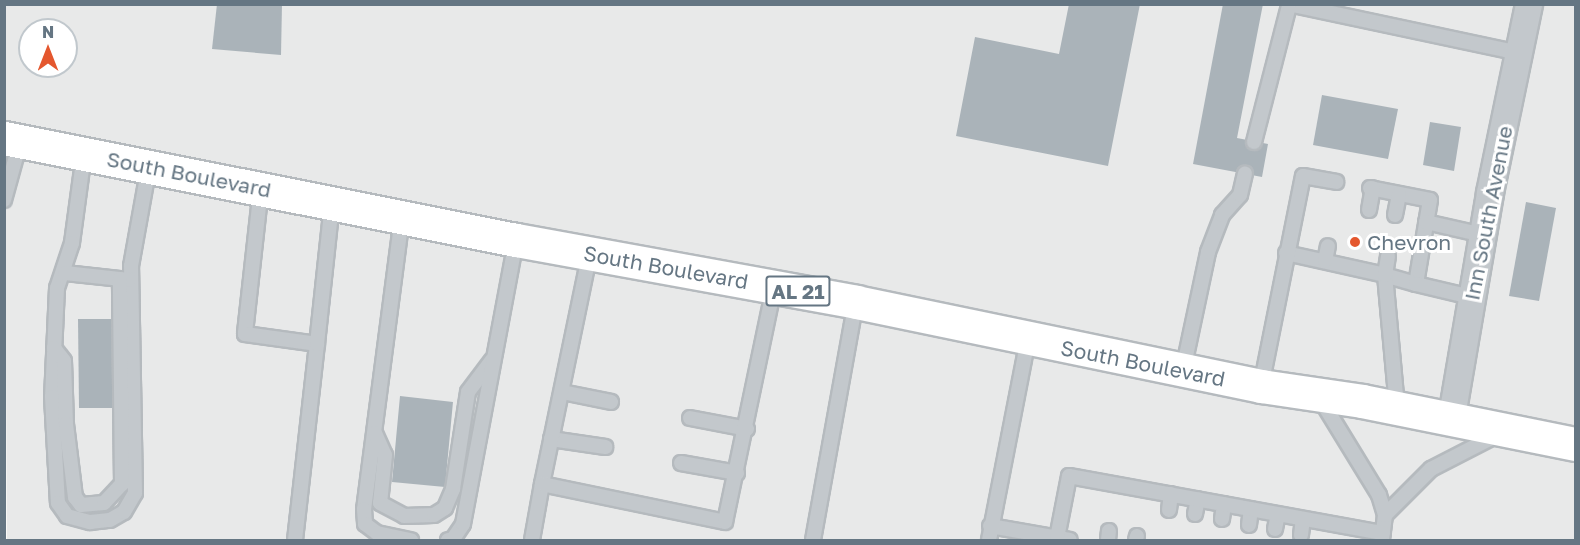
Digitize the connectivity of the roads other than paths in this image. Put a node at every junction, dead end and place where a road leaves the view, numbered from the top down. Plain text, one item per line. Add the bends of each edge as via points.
1 (1529, 4) edge
2 (1289, 5) edge
3 (1519, 53) junction
4 (12, 140) edge
5 (1254, 142) dead end
6 (84, 154) junction
7 (149, 166) junction
8 (1245, 174) dead end
9 (1336, 182) dead end
10 (261, 188) junction
11 (1398, 194) junction
12 (4, 200) edge
13 (333, 202) junction
14 (1369, 210) dead end
15 (403, 215) junction
16 (1395, 215) dead end
17 (1426, 222) junction
18 (1483, 235) junction
19 (516, 240) junction
20 (1328, 246) dead end
21 (590, 253) junction
22 (1286, 253) junction
23 (1388, 256) dead end
24 (1325, 261) junction
25 (65, 273) junction
26 (1385, 275) junction
27 (125, 279) junction
28 (1416, 284) junction
29 (774, 287) junction
30 (1471, 297) junction
31 (855, 302) junction
32 (1028, 340) junction
33 (317, 344) junction
34 (494, 358) junction
35 (1183, 370) junction
36 (1261, 386) junction
37 (562, 392) junction
38 (1318, 396) junction
39 (611, 402) dead end
40 (1396, 408) junction
41 (690, 418) dead end
42 (1451, 422) junction
43 (747, 429) junction
44 (1505, 430) junction
45 (374, 431) junction
46 (551, 439) junction
47 (1575, 444) edge
48 (605, 447) dead end
49 (681, 463) dead end
50 (737, 473) junction
51 (542, 484) junction
52 (1118, 484) junction
53 (1145, 489) junction
54 (1171, 494) junction
55 (1115, 499) dead end
56 (1198, 499) junction
57 (1224, 504) junction
58 (1142, 505) dead end
59 (1251, 509) junction
60 (1169, 510) dead end
61 (1195, 514) dead end
62 (1278, 514) junction
63 (1385, 515) junction
64 (1222, 519) dead end
65 (1303, 519) junction
66 (1249, 525) dead end
67 (990, 526) junction
68 (1275, 529) dead end
69 (1301, 535) dead end
70 (1382, 537) edge
71 (1064, 539) edge
72 (295, 540) edge
73 (411, 540) edge
74 (451, 540) edge
75 (532, 540) edge
76 (813, 540) edge
77 (989, 540) edge

1 - 3 street, Inn South Avenue
2 - 3 lane
2 - 5 lane
3 - 18 street, Inn South Avenue
4 - 6 main road, South Boulevard / AL 21
4 - 12 lane
6 - 7 main road, South Boulevard / AL 21
6 - 25 lane
7 - 10 main road, South Boulevard / AL 21
7 - 27 lane
8 - 35 lane via 1240,195 1222,215 1208,252
9 - 22 lane via 1303,176
10 - 13 main road, South Boulevard / AL 21
10 - 33 lane via 245,334
11 - 14 lane via 1372,188
11 - 16 lane
11 - 17 lane via 1430,200
13 - 15 main road, South Boulevard / AL 21
13 - 33 lane
15 - 19 main road, South Boulevard / AL 21
15 - 45 lane
17 - 18 lane
17 - 28 lane
18 - 30 street, Inn South Avenue
19 - 21 main road, South Boulevard / AL 21
19 - 34 lane
20 - 24 lane
21 - 29 main road, South Boulevard / AL 21
21 - 37 lane
22 - 24 lane
22 - 36 lane
23 - 26 lane
24 - 26 lane via 1358,260
25 - 27 lane
25 - 27 lane via 57,288 52,397 58,503 67,516 90,522 110,520 124,512 135,493
26 - 28 lane
26 - 40 lane
28 - 30 lane
29 - 31 main road, South Boulevard / AL 21
29 - 43 lane
30 - 42 street, Inn South Avenue
31 - 32 main road, South Boulevard / AL 21
31 - 76 lane
32 - 35 main road, South Boulevard / AL 21
32 - 67 lane
33 - 72 lane
34 - 45 lane via 468,392 453,489 445,508 434,515 404,516 380,503 385,455
34 - 74 lane via 463,524
35 - 36 main road, South Boulevard / AL 21
36 - 38 main road, South Boulevard / AL 21
37 - 39 lane
37 - 46 lane
38 - 40 main road, South Boulevard / AL 21
38 - 63 lane via 1366,469
40 - 42 main road, South Boulevard / AL 21
41 - 43 lane
42 - 44 main road, South Boulevard / AL 21
43 - 50 lane
44 - 47 main road, South Boulevard / AL 21
44 - 63 lane via 1431,469
45 - 73 lane via 365,524 377,533
46 - 48 lane
46 - 51 lane
49 - 50 lane
50 - 51 lane via 725,522
51 - 75 lane
52 - 53 lane
52 - 55 lane
52 - 71 lane via 1069,476
53 - 54 lane
53 - 58 lane
54 - 56 lane
54 - 60 lane
56 - 57 lane
56 - 61 lane
57 - 59 lane
57 - 64 lane
59 - 62 lane
59 - 66 lane
62 - 65 lane
62 - 68 lane
63 - 70 lane
65 - 69 lane
65 - 70 lane
67 - 71 lane
67 - 77 lane

